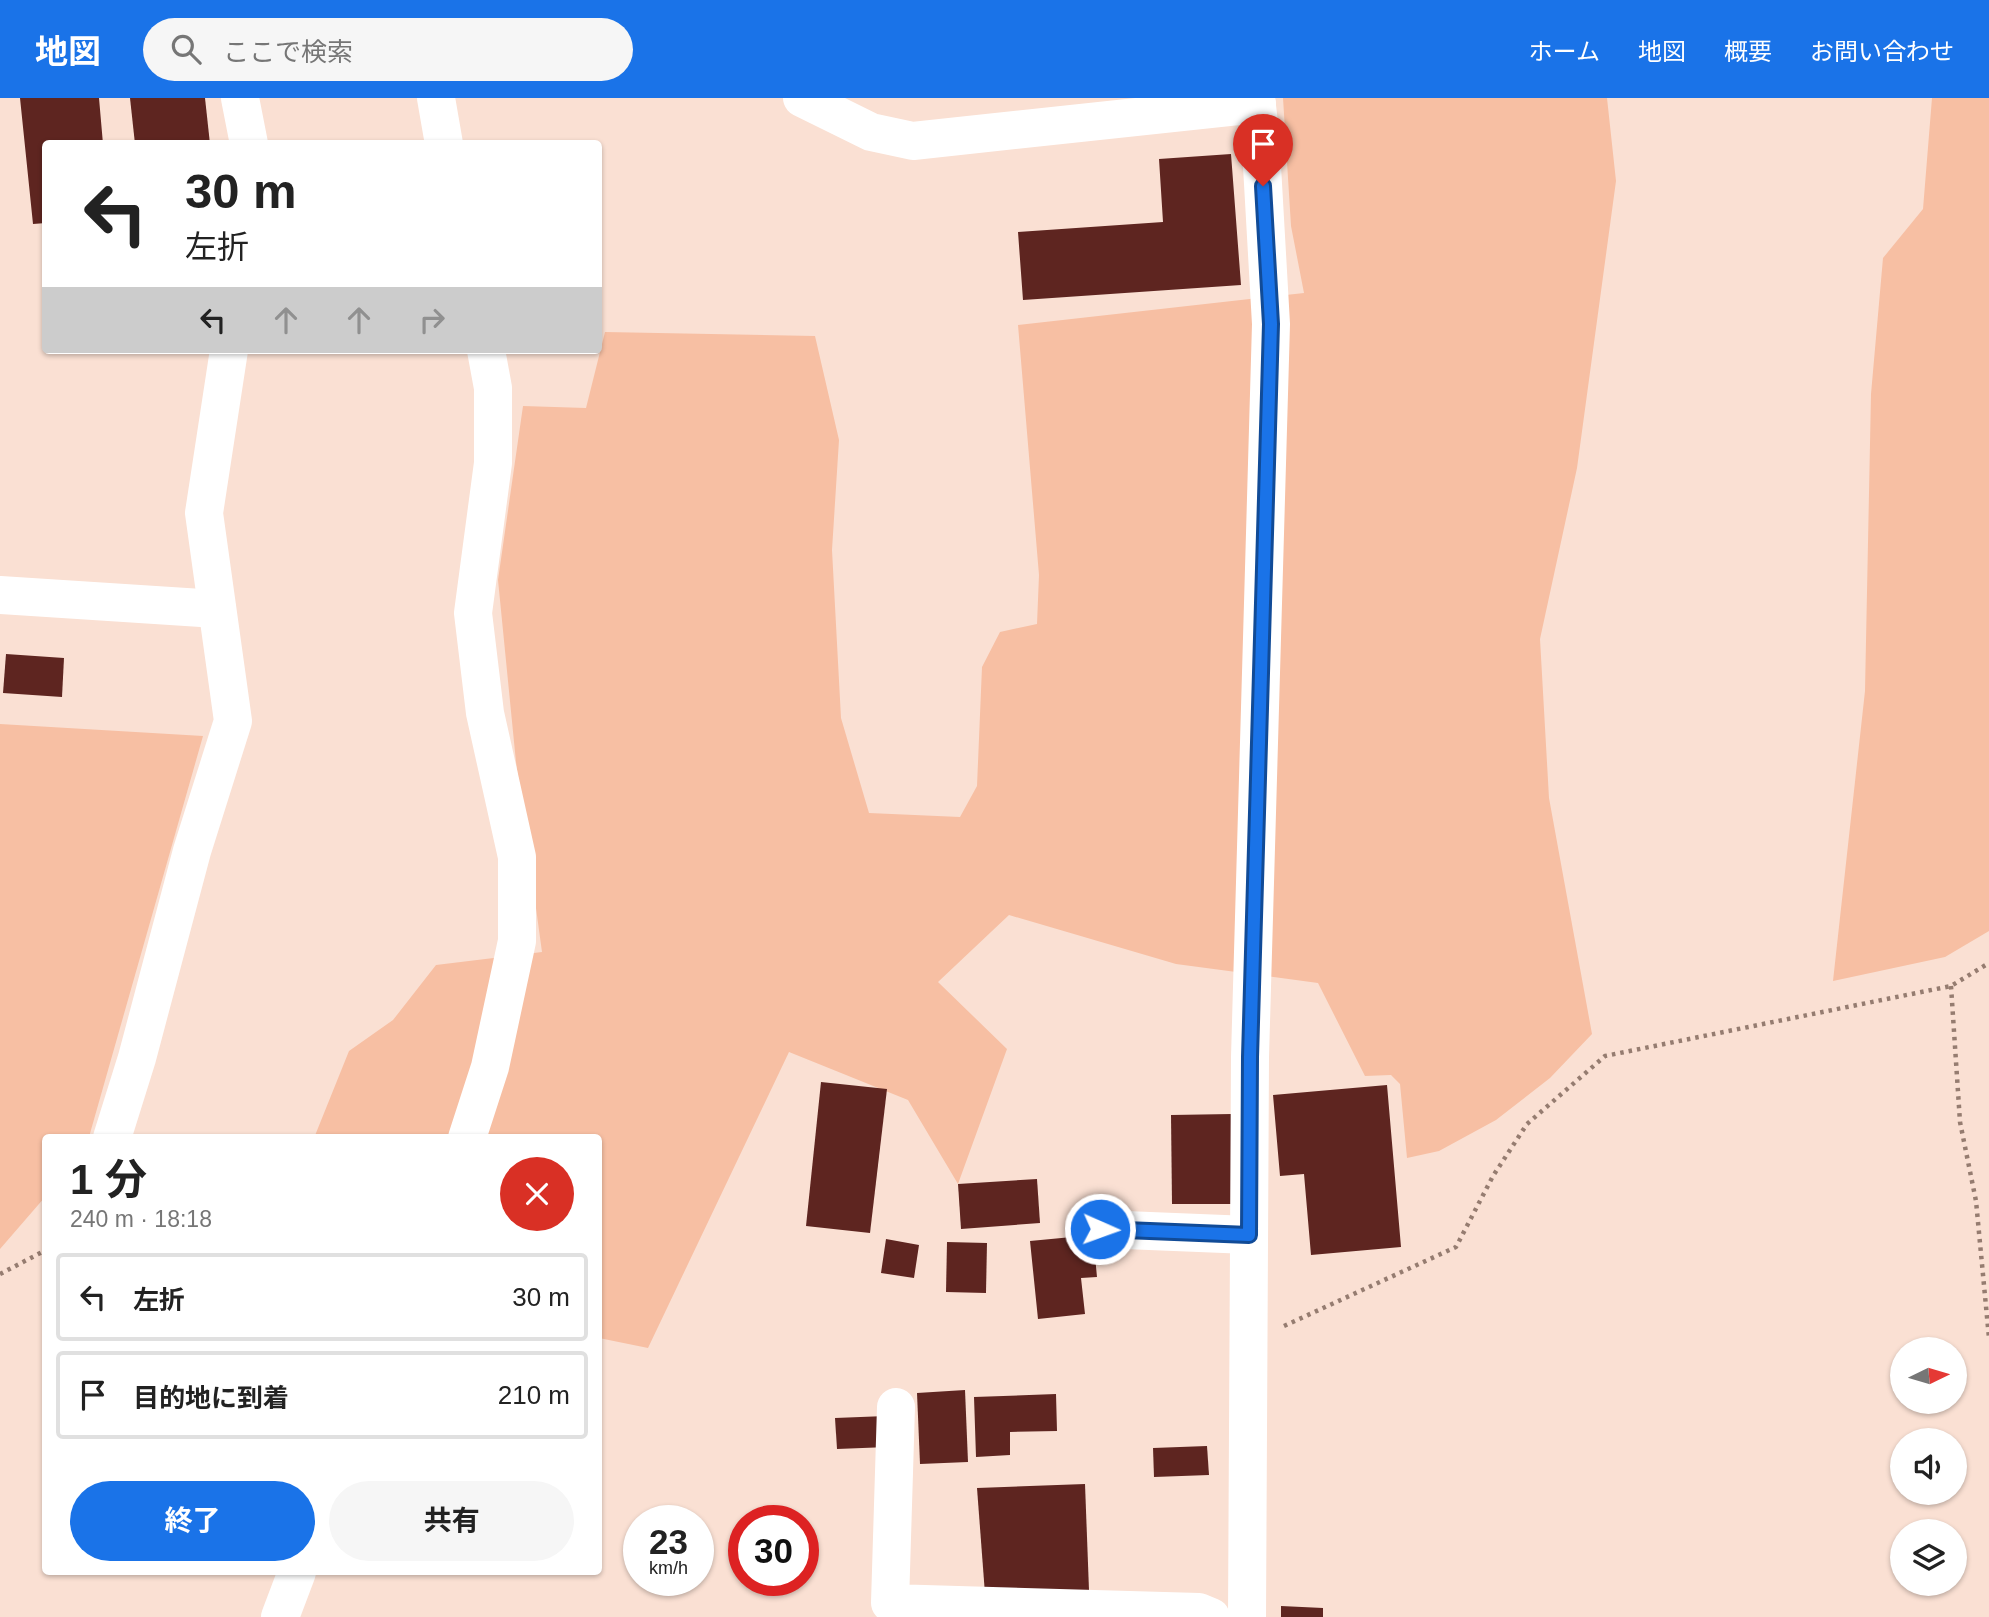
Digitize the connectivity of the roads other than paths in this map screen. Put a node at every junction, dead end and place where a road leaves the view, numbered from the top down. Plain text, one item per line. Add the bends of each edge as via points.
1 (240, 98) edge
2 (436, 98) edge
3 (802, 98) edge
4 (1256, 101) edge
5 (248, 140) edge
6 (443, 140) edge
7 (228, 354) edge
8 (487, 354) edge
9 (0, 595) edge
10 (217, 609) junction
11 (113, 1134) edge
12 (468, 1134) edge
13 (1100, 1229) dead end
14 (1249, 1235) junction
15 (896, 1407) dead end
16 (296, 1575) edge
17 (281, 1617) edge
18 (1211, 1617) edge
19 (1247, 1617) edge

1 - 5 street
2 - 6 street
3 - 4 street via 871,132 913,141
4 - 14 street via 1271,324
7 - 10 street via 204,513
8 - 12 street via 493,388 493,463 473,613 485,713 517,857 517,941 490,1067
9 - 10 street
10 - 11 street via 233,720
13 - 14 street
14 - 19 street
15 - 18 street via 890,1603 1199,1612
16 - 17 street

